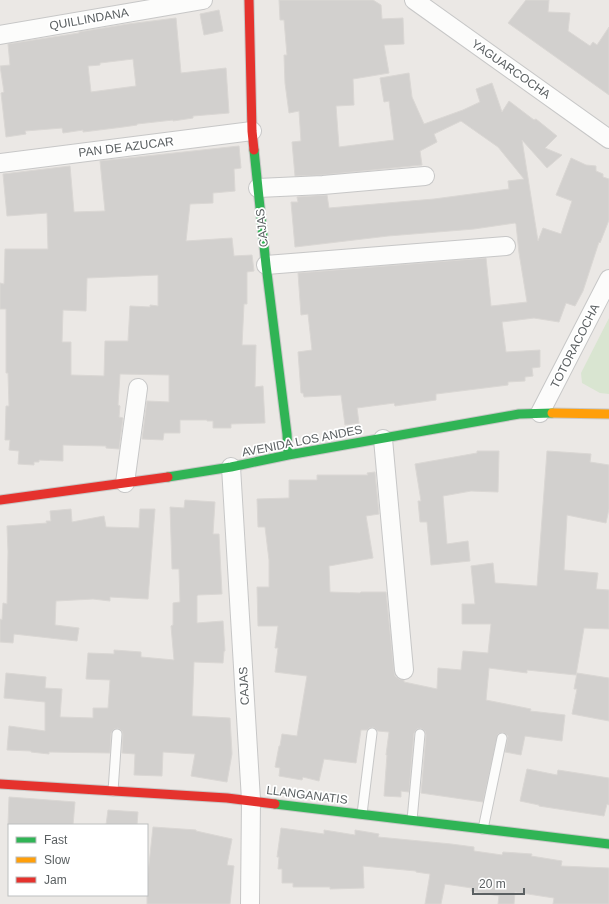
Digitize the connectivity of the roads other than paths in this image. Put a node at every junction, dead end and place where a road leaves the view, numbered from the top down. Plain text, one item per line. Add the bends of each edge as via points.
1 (203, 0) edge
2 (249, 0) edge
3 (414, 0) edge
4 (0, 35) edge
5 (252, 131) junction
6 (609, 139) edge
7 (0, 162) edge
8 (425, 176) dead end
9 (258, 188) junction
10 (506, 246) dead end
11 (266, 265) junction
12 (609, 279) edge
13 (138, 388) dead end
14 (540, 413) junction
15 (609, 414) edge
16 (383, 439) junction
17 (288, 455) junction
18 (231, 467) junction
19 (125, 483) junction
20 (0, 500) edge
21 (404, 670) dead end
22 (372, 733) dead end
23 (117, 734) dead end
24 (420, 734) dead end
25 (502, 738) dead end
26 (0, 784) edge
27 (113, 791) junction
28 (251, 800) junction
29 (362, 814) junction
30 (412, 820) junction
31 (483, 829) junction
32 (609, 844) edge
33 (250, 904) edge

1 - 4 street, QUILLINDANA
2 - 5 street, CAJAS
3 - 6 street, YAGUARCOCHA
5 - 7 street, PAN DE AZUCAR
5 - 9 street, CAJAS
8 - 9 street
9 - 11 street, CAJAS
10 - 11 street
11 - 17 street, CAJAS
12 - 14 street, TOTORACOCHA
13 - 19 street
14 - 15 street, AVENIDA LOS ANDES
14 - 16 street, AVENIDA LOS ANDES via 519,414
16 - 17 street, AVENIDA LOS ANDES
16 - 21 street
17 - 18 street, AVENIDA LOS ANDES
18 - 19 street, AVENIDA LOS ANDES
18 - 28 street, CAJAS
19 - 20 street, AVENIDA LOS ANDES
22 - 29 lane
23 - 27 lane
24 - 30 lane
25 - 31 lane
26 - 27 street, LLANGANATIS
27 - 28 street, LLANGANATIS
28 - 29 street, LLANGANATIS
28 - 33 street, CAJAS
29 - 30 street, LLANGANATIS
30 - 31 street, LLANGANATIS
31 - 32 street, LLANGANATIS

